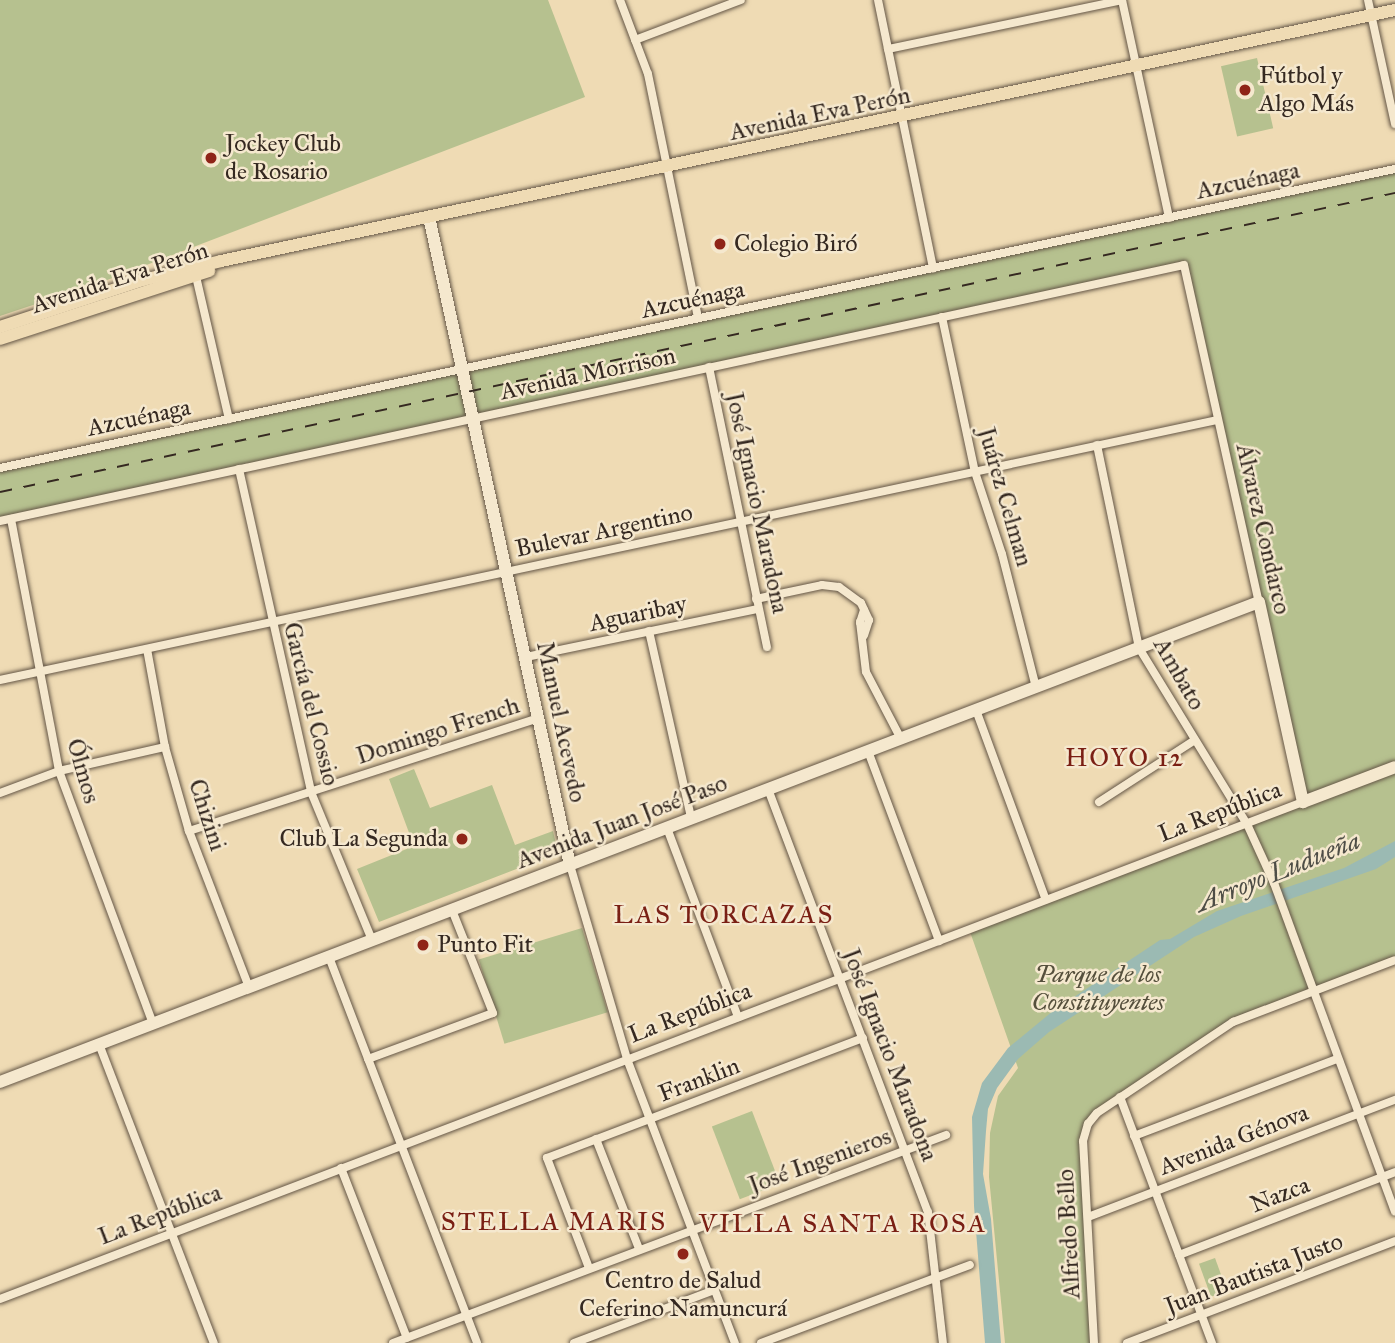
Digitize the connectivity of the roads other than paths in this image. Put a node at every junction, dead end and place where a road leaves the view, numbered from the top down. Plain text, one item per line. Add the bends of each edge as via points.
1 (620, 0) edge
2 (741, 0) edge
3 (878, 0) edge
4 (1122, 0) edge
5 (1368, 0) edge
6 (1395, 10) edge
7 (1372, 15) junction
8 (635, 40) junction
9 (888, 49) junction
10 (1137, 66) junction
11 (902, 118) junction
12 (1395, 124) edge
13 (666, 168) junction
14 (1395, 169) edge
15 (429, 217) junction
16 (1169, 218) junction
17 (1184, 264) joint
18 (933, 268) junction
19 (195, 271) junction
20 (942, 317) junction
21 (698, 318) junction
22 (0, 327) edge
23 (0, 339) edge
24 (709, 368) junction
25 (463, 369) junction
26 (474, 418) junction
27 (229, 419) junction
28 (1217, 420) junction
29 (1097, 445) junction
30 (0, 468) edge
31 (239, 469) junction
32 (975, 472) junction
33 (11, 519) junction
34 (0, 521) edge
35 (741, 522) junction
36 (507, 572) junction
37 (757, 599) junction
38 (1259, 602) junction
39 (758, 609) junction
40 (271, 622) junction
41 (649, 631) junction
42 (767, 647) dead end
43 (1139, 648) junction
44 (147, 649) junction
45 (526, 657) junction
46 (40, 672) junction
47 (0, 680) edge
48 (1036, 687) junction
49 (976, 710) junction
50 (539, 718) junction
51 (901, 738) junction
52 (1195, 740) junction
53 (165, 747) junction
54 (868, 751) junction
55 (1395, 767) edge
56 (59, 771) junction
57 (768, 789) junction
58 (311, 792) junction
59 (0, 793) edge
60 (1098, 802) dead end
61 (1303, 802) junction
62 (691, 818) junction
63 (1247, 824) junction
64 (667, 828) junction
65 (189, 831) junction
66 (570, 864) junction
67 (1046, 900) junction
68 (452, 910) junction
69 (372, 940) junction
70 (939, 941) junction
71 (329, 957) junction
72 (1395, 960) edge
73 (841, 978) junction
74 (249, 987) junction
75 (1312, 992) junction
76 (738, 1017) junction
77 (153, 1024) junction
78 (863, 1038) junction
79 (99, 1044) junction
80 (368, 1059) junction
81 (627, 1059) junction
82 (1337, 1059) junction
83 (0, 1082) edge
84 (1119, 1097) junction
85 (1395, 1100) edge
86 (1358, 1114) junction
87 (649, 1119) junction
88 (946, 1135) dead end
89 (1134, 1136) junction
90 (596, 1139) junction
91 (401, 1145) junction
92 (906, 1150) junction
93 (341, 1168) junction
94 (1395, 1172) edge
95 (1382, 1177) junction
96 (1155, 1191) junction
97 (1395, 1210) edge
98 (1088, 1217) junction
99 (691, 1229) junction
100 (172, 1232) junction
101 (1395, 1241) edge
102 (639, 1249) junction
103 (1179, 1255) junction
104 (970, 1265) dead end
105 (589, 1268) junction
106 (937, 1276) junction
107 (714, 1290) junction
108 (0, 1299) edge
109 (466, 1315) junction
110 (1202, 1315) junction
111 (407, 1338) junction
112 (214, 1343) edge
113 (393, 1343) edge
114 (477, 1343) edge
115 (574, 1343) edge
116 (735, 1343) edge
117 (761, 1343) edge
118 (943, 1343) edge
119 (1094, 1343) edge
120 (1127, 1343) edge
121 (1212, 1343) edge

1 - 8 street
2 - 8 street
3 - 9 street
4 - 9 street
4 - 10 street
5 - 7 street
6 - 7 main road, Avenida Eva Perón
7 - 10 main road, Avenida Eva Perón
7 - 12 street
8 - 13 street via 648,74
9 - 11 street
10 - 11 main road, Avenida Eva Perón
10 - 16 street
11 - 13 main road, Avenida Eva Perón
11 - 18 street
13 - 15 main road, Avenida Eva Perón
13 - 21 street
14 - 16 street, Azcuénaga
15 - 19 main road, Avenida Eva Perón
15 - 25 main road, Manuel Acevedo
16 - 18 street, Azcuénaga
17 - 20 street, Avenida Morrison
17 - 28 street, Álvarez Condarco
18 - 21 street, Azcuénaga
19 - 22 main road, Avenida Eva Perón
19 - 23 main road, Avenida Eva Perón
19 - 27 street
20 - 24 street, Avenida Morrison
20 - 32 street, Juárez Celman
21 - 25 street, Azcuénaga
24 - 26 street, Avenida Morrison
24 - 35 street, José Ignacio Maradona
25 - 26 main road, Manuel Acevedo
25 - 27 street, Azcuénaga
26 - 31 street, Avenida Morrison
26 - 36 main road, Manuel Acevedo
27 - 30 street, Azcuénaga
28 - 29 street, Bulevar Argentino
28 - 38 street, Álvarez Condarco
29 - 32 street, Bulevar Argentino
29 - 43 street, Ambato
31 - 33 street, Avenida Morrison
31 - 40 street, García del Cossio
32 - 35 street, Bulevar Argentino
32 - 48 street, Juárez Celman via 1002,554
33 - 34 street, Avenida Morrison
33 - 46 street, Ólmos
35 - 36 street, Bulevar Argentino
35 - 37 street, José Ignacio Maradona
36 - 40 street, Bulevar Argentino
36 - 45 main road, Manuel Acevedo
37 - 39 street, José Ignacio Maradona
37 - 51 street via 832,584 857,598 869,624 864,635 868,680
38 - 43 main road, Avenida Juan José Paso
38 - 61 main road, Álvarez Condarco
39 - 41 street, Aguaribay
39 - 42 street, José Ignacio Maradona
40 - 44 street, Bulevar Argentino
40 - 58 street, García del Cossio
41 - 45 street, Aguaribay
41 - 62 street
43 - 48 main road, Avenida Juan José Paso
43 - 52 street, Ambato
44 - 46 street, Bulevar Argentino
44 - 53 street, Chizini
45 - 50 main road, Manuel Acevedo
46 - 47 street, Bulevar Argentino
46 - 56 street, Ólmos
48 - 49 main road, Avenida Juan José Paso
49 - 51 main road, Avenida Juan José Paso
49 - 67 street
50 - 58 street, Domingo French
50 - 66 main road, Manuel Acevedo
51 - 54 main road, Avenida Juan José Paso
52 - 60 street
52 - 63 street, Ambato
53 - 56 street
53 - 65 street, Chizini
54 - 57 main road, Avenida Juan José Paso
54 - 70 street
55 - 61 main road, La República
56 - 59 street
56 - 77 street, Ólmos
57 - 62 main road, Avenida Juan José Paso
57 - 73 street, José Ignacio Maradona
58 - 65 street, Domingo French
58 - 69 street, García del Cossio
61 - 63 street, La República
62 - 64 main road, Avenida Juan José Paso
63 - 67 street, La República
63 - 75 street
64 - 66 main road, Avenida Juan José Paso
64 - 76 street
65 - 74 street, Chizini
66 - 68 main road, Avenida Juan José Paso
66 - 81 street, Manuel Acevedo
67 - 70 street, La República
68 - 69 main road, Avenida Juan José Paso
68 - 80 street via 493,1013
69 - 71 main road, Avenida Juan José Paso
70 - 73 street, La República
71 - 74 main road, Avenida Juan José Paso
71 - 80 street
72 - 75 street
73 - 76 street, La República
73 - 78 street, José Ignacio Maradona
74 - 77 main road, Avenida Juan José Paso
75 - 82 street
75 - 84 street via 1233,1022
76 - 81 street, La República
77 - 79 main road, Avenida Juan José Paso
78 - 87 street, Franklin
78 - 92 street, José Ignacio Maradona
79 - 83 main road, Avenida Juan José Paso
79 - 100 street
80 - 91 street
81 - 87 street, Manuel Acevedo
81 - 91 street, La República
82 - 86 street
82 - 89 street
84 - 89 street
84 - 98 street, Alfredo Bello via 1097,1113 1083,1141
85 - 86 street, Avenida Génova
86 - 95 street
86 - 96 street, Avenida Génova
87 - 90 street, Franklin
87 - 99 street, Manuel Acevedo
88 - 92 street, José Ingenieros
89 - 96 street
90 - 102 street
90 - 105 street, Franklin via 547,1158
91 - 93 street, La República
91 - 109 street
92 - 99 street, José Ingenieros
92 - 106 street, José Ignacio Maradona via 928,1212
93 - 100 street, La República
93 - 111 street
94 - 95 street, Nazca
95 - 97 street
95 - 103 street, Nazca
96 - 98 street, Avenida Génova
96 - 103 street
98 - 119 street, Alfredo Bello
99 - 102 street, José Ingenieros
99 - 107 street, Manuel Acevedo
100 - 108 street, La República
100 - 112 street
101 - 110 street, Juan Bautista Justo
102 - 105 street, José Ingenieros
103 - 110 street
104 - 106 street
105 - 109 street, José Ingenieros
106 - 117 street
106 - 118 street, José Ignacio Maradona
107 - 115 street
107 - 116 street, Manuel Acevedo
109 - 111 street, José Ingenieros
109 - 114 street
110 - 120 street, Juan Bautista Justo
110 - 121 street
111 - 113 street, José Ingenieros

